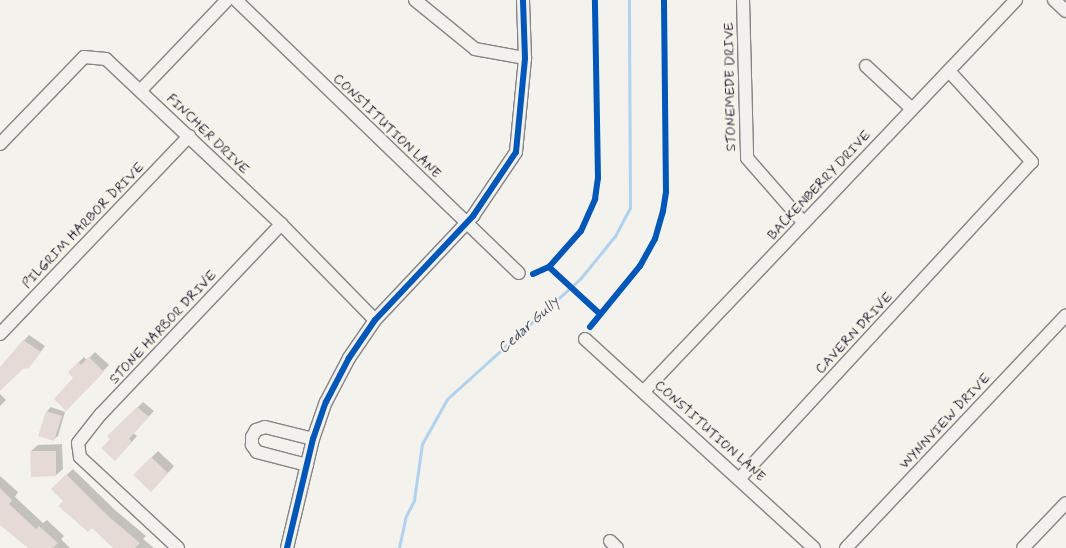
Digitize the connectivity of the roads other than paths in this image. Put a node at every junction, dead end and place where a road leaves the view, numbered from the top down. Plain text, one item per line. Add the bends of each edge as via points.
1 (227, 0) edge
2 (236, 0) edge
3 (415, 0) edge
4 (523, 0) edge
5 (743, 0) edge
6 (1016, 0) edge
7 (1054, 0) edge
8 (1066, 11) edge
9 (525, 58) junction
10 (866, 66) dead end
11 (949, 72) junction
12 (141, 90) junction
13 (912, 109) junction
14 (189, 136) junction
15 (0, 144) edge
16 (804, 223) junction
17 (281, 224) junction
18 (466, 224) junction
19 (519, 273) dead end
20 (1066, 315) edge
21 (375, 320) junction
22 (0, 334) edge
23 (585, 339) dead end
24 (644, 392) junction
25 (312, 439) junction
26 (306, 465) junction
27 (740, 478) junction
28 (1066, 503) edge
29 (178, 548) edge
30 (287, 548) edge
31 (814, 548) edge
32 (846, 548) edge
33 (1023, 548) edge

1 - 12 street
2 - 18 street, CONSTITUTION LANE
3 - 9 street via 475,50
4 - 9 street
5 - 16 street, STONEMEDE DRIVE via 747,158
6 - 11 street, BACKENBERRY DRIVE
7 - 8 street
9 - 18 street via 516,152
10 - 13 street
11 - 13 street, BACKENBERRY DRIVE
11 - 27 street, CAVERN DRIVE via 1032,162
12 - 14 street, FINCHER DRIVE
12 - 15 street, FINCHER DRIVE via 106,59 84,57
13 - 16 street, BACKENBERRY DRIVE
14 - 17 street, FINCHER DRIVE
14 - 22 street, PILGRIM HARBOR DRIVE
16 - 24 street, BACKENBERRY DRIVE
17 - 21 street, FINCHER DRIVE
17 - 29 street, STONE HARBOR DRIVE via 101,414 78,443 80,456
18 - 19 street, CONSTITUTION LANE
18 - 21 street
20 - 32 street, WYNNVIEW DRIVE
21 - 25 street via 349,358 326,402
23 - 24 street, CONSTITUTION LANE
24 - 27 street, CONSTITUTION LANE
25 - 26 street
25 - 26 street via 265,427 256,430 252,437 252,445 257,452
26 - 30 street
27 - 31 street, CONSTITUTION LANE
28 - 33 street

